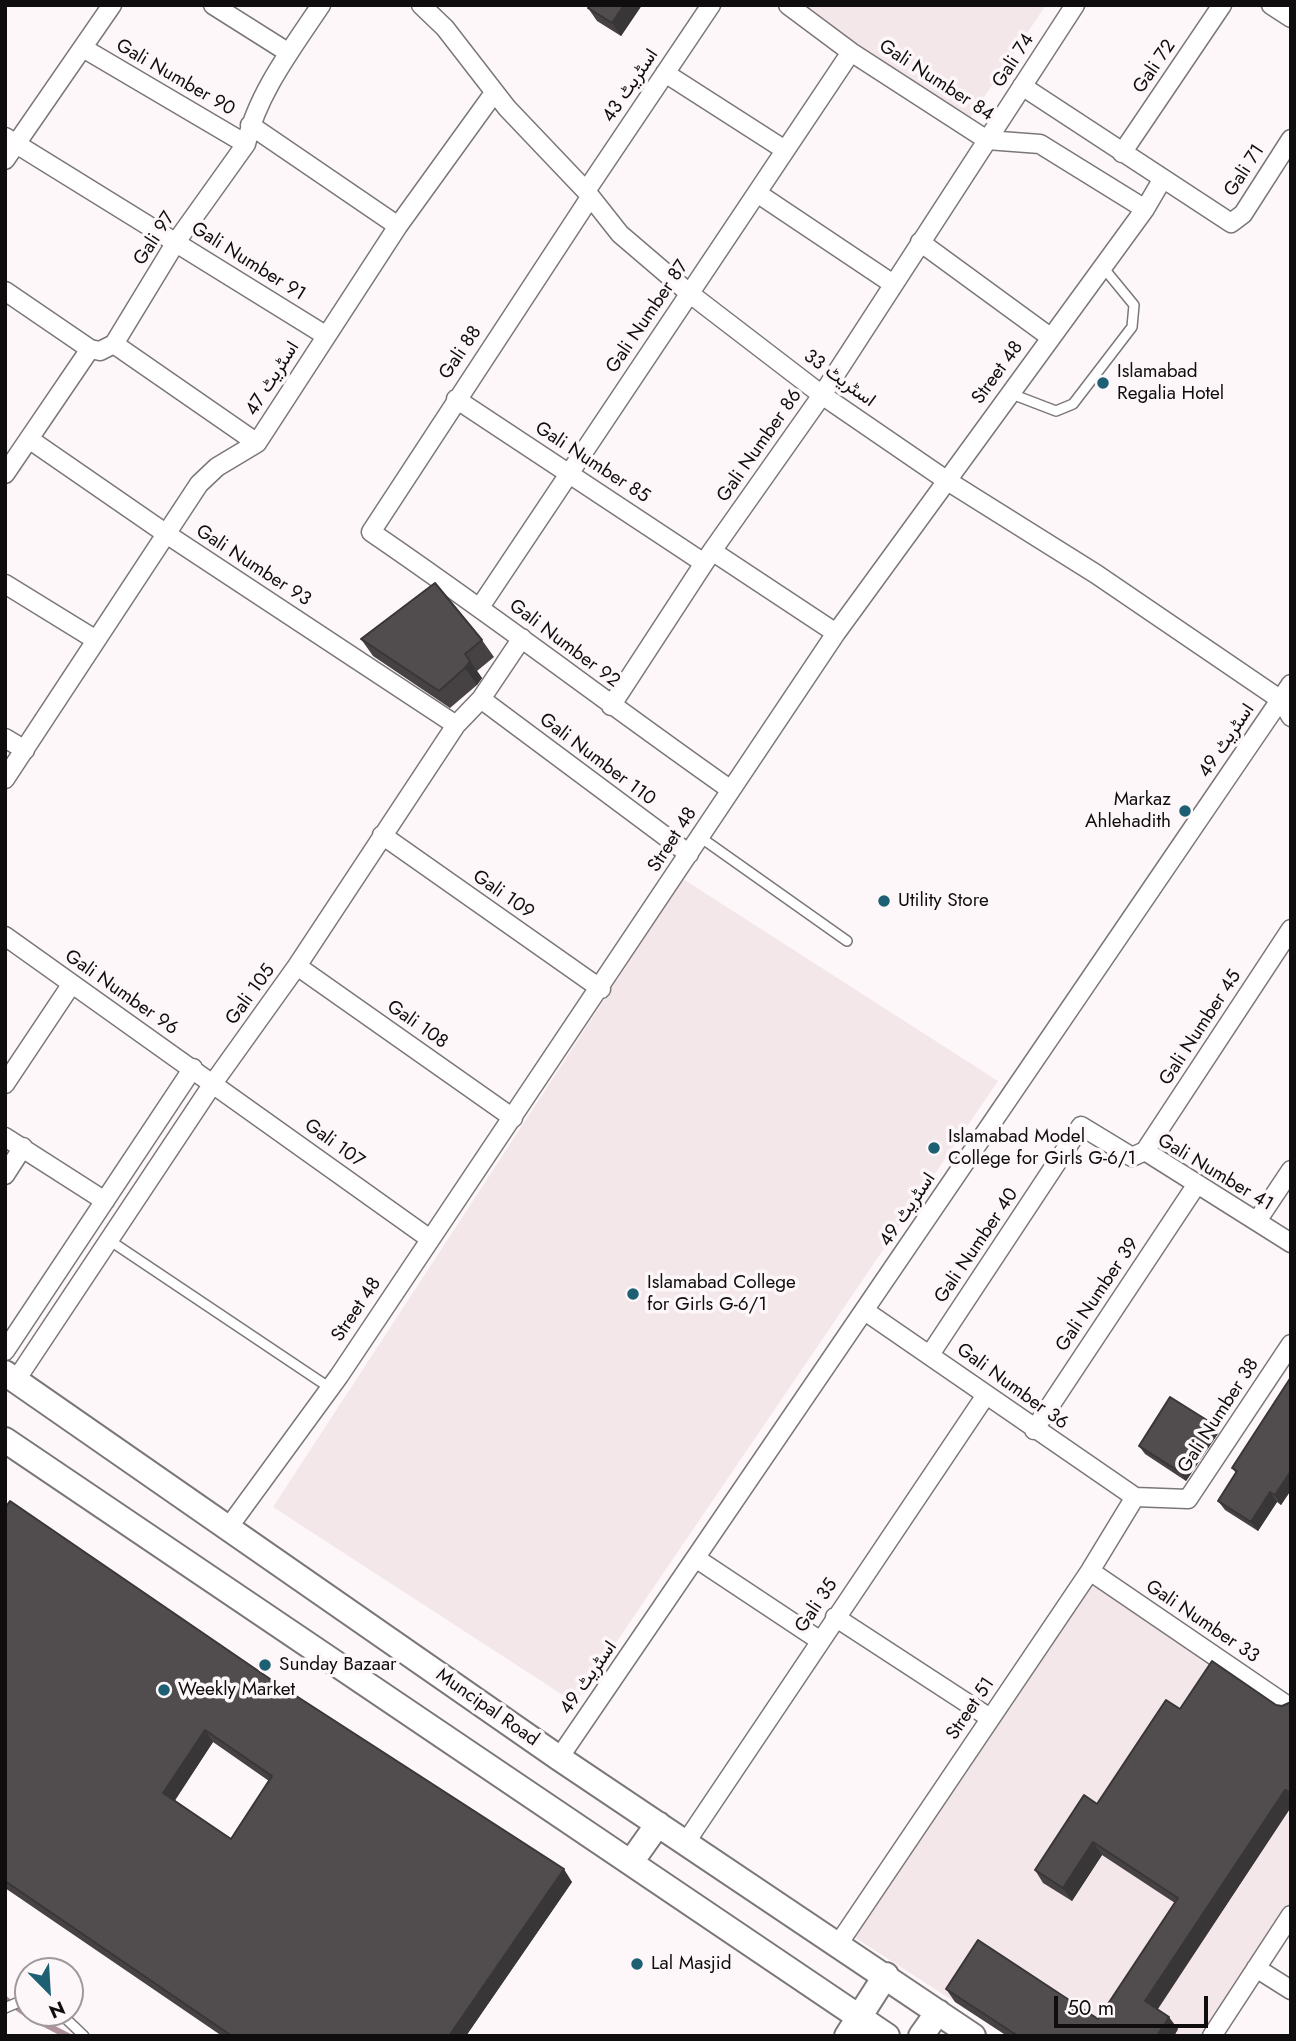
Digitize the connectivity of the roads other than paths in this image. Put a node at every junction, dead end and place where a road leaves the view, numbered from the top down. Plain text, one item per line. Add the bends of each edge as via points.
1 (112, 5) edge
2 (213, 5) edge
3 (321, 5) edge
4 (421, 5) edge
5 (711, 5) edge
6 (788, 5) edge
7 (1075, 5) edge
8 (1222, 5) edge
9 (1271, 5) edge
10 (1291, 18) edge
11 (83, 48) junction
12 (851, 52) junction
13 (289, 53) junction
14 (665, 73) junction
15 (1022, 86) junction
16 (494, 93) junction
17 (250, 125) junction
18 (1291, 139) edge
19 (11, 140) edge
20 (988, 140) junction
21 (246, 144) junction
22 (785, 150) junction
23 (1122, 153) junction
24 (5, 160) edge
25 (1162, 180) junction
26 (757, 192) junction
27 (587, 195) junction
28 (1145, 208) junction
29 (398, 226) junction
30 (176, 242) junction
31 (920, 242) junction
32 (1102, 266) junction
33 (893, 284) junction
34 (5, 291) edge
35 (689, 293) junction
36 (325, 335) junction
37 (1050, 337) junction
38 (114, 344) junction
39 (90, 349) junction
40 (1009, 393) junction
41 (822, 395) junction
42 (456, 399) junction
43 (29, 439) junction
44 (257, 443) junction
45 (11, 452) edge
46 (569, 472) junction
47 (5, 474) edge
48 (946, 480) junction
49 (371, 532) joint
50 (168, 535) junction
51 (708, 557) junction
52 (5, 584) edge
53 (480, 607) junction
54 (836, 633) junction
55 (522, 638) junction
56 (96, 640) junction
57 (1291, 684) edge
58 (481, 699) junction
59 (1281, 700) junction
60 (611, 706) junction
61 (1291, 717) edge
62 (456, 725) junction
63 (5, 738) edge
64 (25, 750) junction
65 (5, 779) edge
66 (731, 790) junction
67 (382, 835) junction
68 (700, 837) junction
69 (689, 854) junction
70 (1291, 929) edge
71 (5, 936) edge
72 (847, 941) dead end
73 (297, 966) junction
74 (71, 985) junction
75 (601, 989) junction
76 (193, 1068) junction
77 (214, 1082) junction
78 (5, 1084) edge
79 (513, 1118) junction
80 (1081, 1126) joint
81 (5, 1137) edge
82 (23, 1147) junction
83 (1145, 1151) junction
84 (1291, 1170) edge
85 (5, 1175) edge
86 (1198, 1184) junction
87 (104, 1201) junction
88 (1257, 1221) junction
89 (430, 1239) junction
90 (110, 1240) junction
91 (1291, 1243) edge
92 (865, 1311) junction
93 (1291, 1344) edge
94 (5, 1351) edge
95 (930, 1353) junction
96 (11, 1377) edge
97 (330, 1388) junction
98 (986, 1395) junction
99 (1034, 1430) junction
100 (5, 1440) edge
101 (1135, 1497) junction
102 (228, 1528) junction
103 (697, 1559) junction
104 (1090, 1571) junction
105 (835, 1617) junction
106 (819, 1640) junction
107 (1291, 1708) edge
108 (990, 1718) junction
109 (559, 1758) junction
110 (657, 1824) junction
111 (686, 1842) junction
112 (631, 1862) junction
113 (1291, 1915) edge
114 (839, 1943) junction
115 (1256, 1968) junction
116 (886, 1975) junction
117 (1291, 1990) edge
118 (938, 2012) junction
119 (853, 2027) edge
120 (887, 2036) edge
121 (921, 2036) edge
122 (973, 2036) edge
123 (1212, 2036) edge

1 - 11 street
2 - 13 street
3 - 13 street, Gali 97
4 - 16 street, اسٹریٹ 33 via 445,28
5 - 14 street, اسٹریٹ 43
6 - 12 street, Gali Number 84
7 - 15 street, Gali 74
8 - 23 street, Gali 72
9 - 10 street
11 - 19 street
11 - 21 street, Gali Number 90
12 - 20 street, Gali Number 84
12 - 22 street, Gali Number 87
13 - 17 street, Gali 97
14 - 22 street
14 - 27 street, اسٹریٹ 43
15 - 20 street, Gali 74
15 - 23 street
16 - 27 street, اسٹریٹ 33
16 - 29 street, اسٹریٹ 47
17 - 21 street, Gali 97
17 - 29 street, Gali Number 90
18 - 25 street, Gali 71 via 1243,214 1231,223
19 - 24 street
19 - 30 street, Gali Number 91
20 - 28 street, Gali Number 84 via 1040,144
20 - 31 street, Gali Number 86
21 - 30 street, Gali 97
22 - 26 street, Gali Number 87
23 - 25 street
25 - 28 street, Street 48
26 - 33 street
26 - 35 street, Gali Number 87
27 - 35 street, اسٹریٹ 33 via 620,233
27 - 42 street, Gali 88
28 - 32 street, Street 48
29 - 36 street, اسٹریٹ 47
30 - 36 street, Gali Number 91
30 - 38 street, Gali 97
31 - 33 street, Gali Number 86
31 - 37 street
32 - 37 street, Street 48
32 - 40 lane via 1134,305 1132,327 1073,404 1056,411
33 - 41 street, Gali Number 86
34 - 39 street
35 - 41 street, اسٹریٹ 33
35 - 46 street, Gali Number 87
36 - 44 street, اسٹریٹ 47
37 - 40 street, Street 48
38 - 39 street via 100,351
38 - 44 street
39 - 43 street
40 - 48 street, Street 48
41 - 48 street, اسٹریٹ 33
41 - 51 street, Gali Number 86
42 - 46 street, Gali Number 85
42 - 49 street, Gali 88
43 - 45 street
43 - 50 street, Gali Number 93
44 - 50 street, اسٹریٹ 47 via 199,484
45 - 47 street
46 - 51 street, Gali Number 85
46 - 53 street, Gali Number 87
48 - 54 street, Street 48
48 - 59 street, اسٹریٹ 33 via 1096,574
49 - 53 street, Gali Number 92
50 - 56 street, اسٹریٹ 47
50 - 62 street, Gali Number 93
51 - 54 street, Gali Number 85
51 - 60 street, Gali Number 86
52 - 56 street
53 - 55 street, Gali Number 92
54 - 66 street, Street 48
55 - 58 street, Gali 105
55 - 60 street, Gali Number 92
56 - 64 street, اسٹریٹ 47
57 - 59 street, اسٹریٹ 49
58 - 62 street, Gali 105
58 - 69 street, Gali Number 110
59 - 61 street, اسٹریٹ 33
59 - 92 street, اسٹریٹ 49
60 - 66 street, Gali Number 92
62 - 67 street, Gali 105
63 - 64 street
64 - 65 street, اسٹریٹ 47
66 - 68 street, Street 48
67 - 73 street, Gali 105
67 - 75 street, Gali 109
68 - 69 street, Street 48
68 - 72 lane
69 - 75 street, Street 48
70 - 83 street, Gali Number 45
71 - 74 street, Gali Number 96
73 - 77 street, Gali 105
73 - 79 street, Gali 108
74 - 76 street, Gali Number 96
74 - 78 street
75 - 79 street, Street 48
76 - 77 street, Gali Number 96
76 - 87 street
77 - 89 street, Gali 107
77 - 90 street, Gali 105
79 - 89 street, Street 48
80 - 83 street, Gali Number 41 via 1132,1157
80 - 95 street, Gali Number 40
81 - 82 street
82 - 85 street
82 - 87 street
83 - 86 street, Gali Number 41
84 - 88 street
86 - 88 street, Gali Number 41
86 - 99 street, Gali Number 39
87 - 94 street
88 - 91 street, Gali Number 41
89 - 97 street, Street 48
90 - 96 street, Gali 105
90 - 97 lane
92 - 95 street, Gali Number 36
92 - 103 street, اسٹریٹ 49
93 - 101 street, Gali Number 38 via 1188,1499
95 - 98 street, Gali Number 36
96 - 102 street, Muncipal Road
97 - 102 street, Street 48
98 - 99 street, Gali Number 36
98 - 105 street, Gali 35
99 - 101 street, Gali Number 36
100 - 112 street
101 - 104 street, Street 51
102 - 109 street, Muncipal Road
103 - 106 street
103 - 109 street, اسٹریٹ 49
104 - 107 street, Gali Number 33
104 - 108 street, Street 51
105 - 106 street, Gali 35
105 - 108 street
106 - 111 street, Gali 35
108 - 114 street, Street 51
109 - 110 street, Muncipal Road
110 - 111 street, Muncipal Road
110 - 112 street
111 - 114 street, Muncipal Road
112 - 119 street
113 - 115 street
114 - 116 street, Muncipal Road
115 - 117 street
115 - 123 street
116 - 118 street, Muncipal Road
116 - 119 street
118 - 121 street
118 - 122 street, Muncipal Road
119 - 120 street

